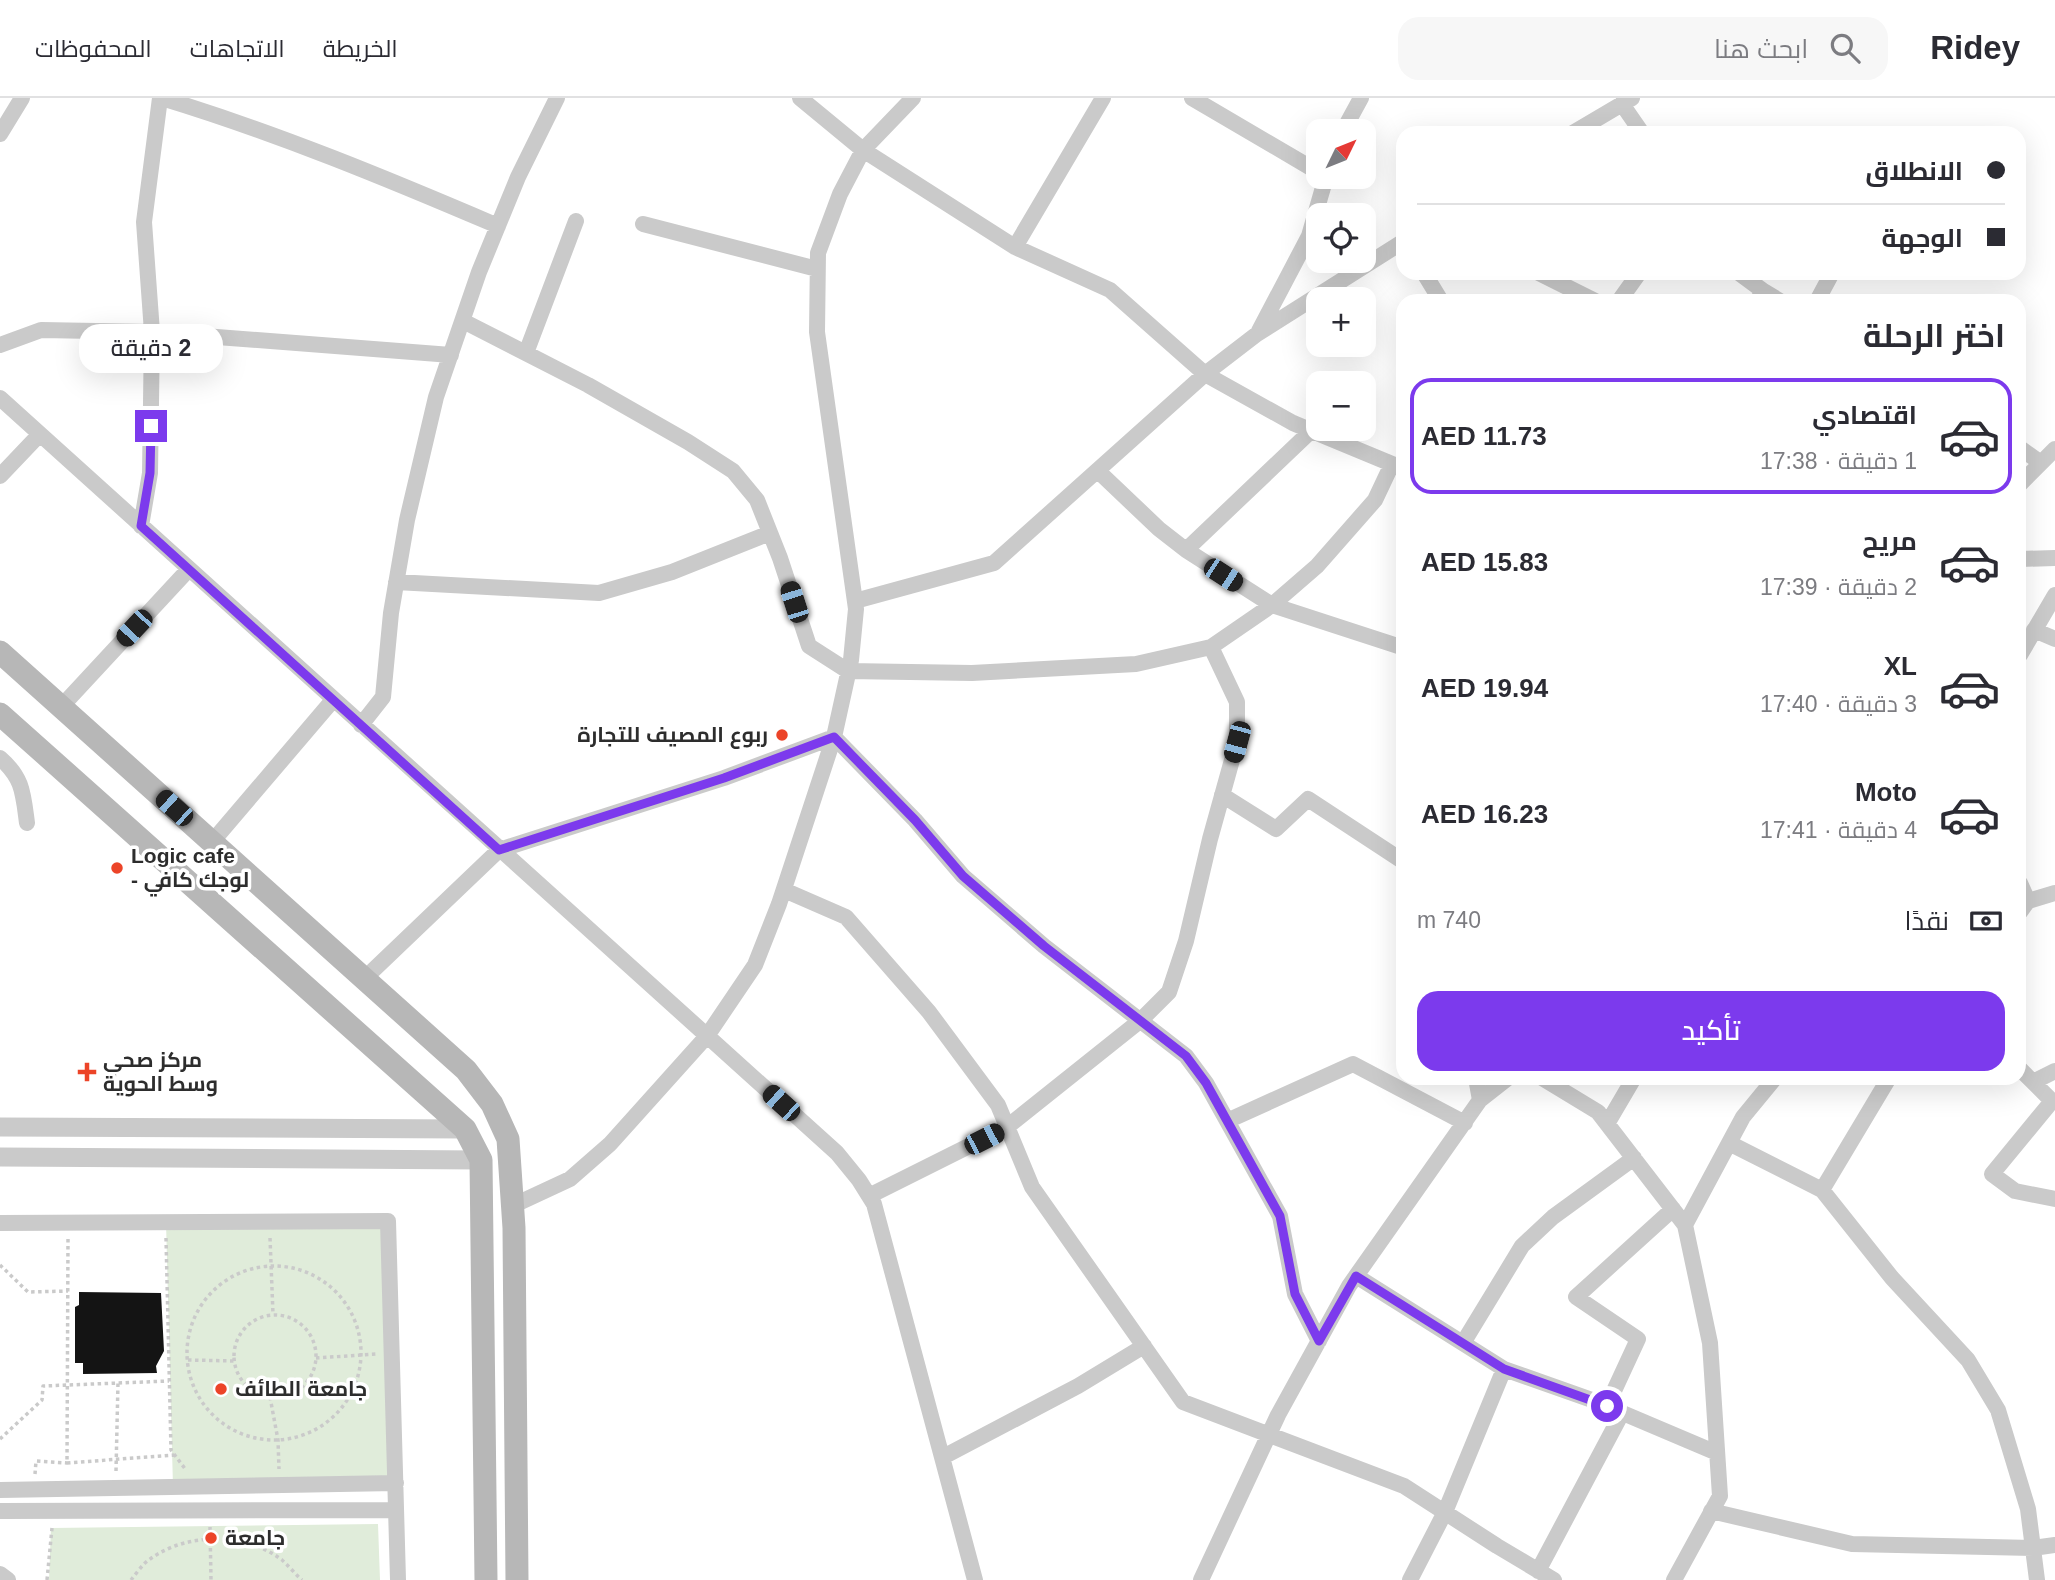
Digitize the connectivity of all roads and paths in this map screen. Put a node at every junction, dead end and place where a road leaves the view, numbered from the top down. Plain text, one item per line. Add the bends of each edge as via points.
1 (22, 98) edge
2 (161, 98) edge
3 (557, 98) edge
4 (800, 98) edge
5 (913, 98) edge
6 (1103, 98) edge
7 (1192, 98) edge
8 (1361, 98) edge
9 (1627, 100) edge
10 (1350, 119) edge
11 (1584, 126) edge
12 (1639, 126) edge
13 (0, 134) edge
14 (863, 150) junction
15 (1306, 165) edge
16 (1323, 189) edge
17 (576, 220) dead end
18 (643, 224) dead end
19 (498, 226) junction
20 (1396, 246) edge
21 (1015, 247) junction
22 (817, 269) junction
23 (1553, 280) edge
24 (1746, 280) edge
25 (1581, 294) edge
26 (1759, 294) edge
27 (463, 321) junction
28 (152, 332) junction
29 (1257, 334) junction
30 (0, 345) edge
31 (526, 354) junction
32 (451, 355) junction
33 (1205, 374) junction
34 (0, 398) edge
35 (1306, 428) edge
36 (40, 434) junction
37 (1306, 436) edge
38 (1338, 441) edge
39 (2055, 449) edge
40 (2026, 452) edge
41 (2041, 463) junction
42 (1396, 466) edge
43 (1396, 470) edge
44 (1098, 471) junction
45 (0, 476) edge
46 (2026, 478) edge
47 (141, 526) junction
48 (770, 533) junction
49 (1186, 550) junction
50 (2055, 558) edge
51 (2026, 559) edge
52 (188, 569) junction
53 (396, 582) junction
54 (2055, 595) edge
55 (855, 601) junction
56 (1272, 605) junction
57 (2034, 630) junction
58 (2055, 639) edge
59 (2026, 644) edge
60 (1396, 645) edge
61 (1211, 647) junction
62 (0, 652) edge
63 (848, 671) junction
64 (333, 700) junction
65 (61, 707) junction
66 (0, 714) edge
67 (361, 725) junction
68 (834, 737) junction
69 (0, 758) edge
70 (1222, 795) junction
71 (27, 823) dead end
72 (212, 842) junction
73 (499, 850) junction
74 (1396, 857) edge
75 (784, 890) junction
76 (2055, 893) edge
77 (2026, 905) edge
78 (364, 979) junction
79 (1141, 1020) junction
80 (707, 1037) junction
81 (2055, 1071) edge
82 (2026, 1075) edge
83 (2033, 1082) junction
84 (1477, 1085) edge
85 (1499, 1085) edge
86 (1554, 1085) edge
87 (1630, 1085) edge
88 (1769, 1085) edge
89 (1885, 1085) edge
90 (1480, 1100) junction
91 (1227, 1121) junction
92 (1465, 1123) junction
93 (1607, 1124) junction
94 (0, 1127) edge
95 (1007, 1127) junction
96 (465, 1129) junction
97 (1729, 1143) junction
98 (0, 1157) edge
99 (1634, 1158) junction
100 (481, 1160) junction
101 (1822, 1190) junction
102 (869, 1196) junction
103 (2055, 1199) edge
104 (512, 1206) junction
105 (1673, 1209) junction
106 (166, 1222) junction
107 (269, 1222) junction
108 (0, 1223) edge
109 (68, 1223) junction
110 (1685, 1225) junction
111 (0, 1265) edge
112 (271, 1266) junction
113 (1356, 1276) junction
114 (68, 1291) junction
115 (273, 1315) junction
116 (1319, 1341) junction
117 (1463, 1343) junction
118 (1144, 1346) junction
119 (392, 1353) junction
120 (361, 1355) junction
121 (316, 1358) junction
122 (188, 1360) junction
123 (235, 1361) junction
124 (1504, 1369) junction
125 (169, 1381) junction
126 (118, 1382) junction
127 (67, 1384) junction
128 (270, 1397) junction
129 (1615, 1410) junction
130 (1269, 1433) junction
131 (0, 1439) edge
132 (278, 1440) junction
133 (1717, 1453) junction
134 (174, 1455) junction
135 (943, 1457) junction
136 (115, 1459) junction
137 (67, 1463) junction
138 (191, 1476) dead end
139 (23, 1477) dead end
140 (396, 1483) junction
141 (280, 1485) junction
142 (116, 1488) junction
143 (0, 1490) edge
144 (210, 1510) junction
145 (396, 1510) junction
146 (0, 1511) edge
147 (1711, 1511) junction
148 (1445, 1512) junction
149 (211, 1538) junction
150 (2055, 1545) edge
151 (2033, 1548) junction
152 (1538, 1571) junction
153 (0, 1574) edge
154 (484, 1576) edge
155 (8, 1580) edge
156 (131, 1580) edge
157 (211, 1580) edge
158 (302, 1580) edge
159 (398, 1580) edge
160 (517, 1580) edge
161 (975, 1580) edge
162 (1201, 1580) edge
163 (1410, 1580) edge
164 (1554, 1580) edge
165 (1674, 1580) edge
166 (2037, 1580) edge

1 - 13 street
2 - 19 street via 337,159
2 - 28 street via 144,222
3 - 19 street
4 - 14 street
5 - 14 street
6 - 21 street
7 - 15 street
8 - 10 street
9 - 11 street
9 - 12 street
14 - 21 street
14 - 22 street via 840,194 818,253
16 - 29 street via 1309,236
17 - 31 street
18 - 22 street
19 - 27 street
20 - 29 street
21 - 33 street via 1110,290
22 - 55 street via 817,332
23 - 25 street
24 - 26 street
27 - 31 street
27 - 32 street
28 - 30 street via 41,330
28 - 32 street
28 - 47 street via 150,473
29 - 33 street
31 - 48 street via 588,385 733,471 757,500
32 - 53 street via 436,397
33 - 35 street
33 - 44 street
34 - 36 street
36 - 45 street
36 - 47 street
37 - 49 street
38 - 42 street
39 - 41 street
40 - 41 street
41 - 46 street
43 - 56 street via 1317,566
44 - 49 street
44 - 55 street via 994,564
47 - 52 street
48 - 53 street via 672,572 599,593
48 - 63 street via 809,646
49 - 56 street
50 - 51 street
52 - 64 street
52 - 65 street
53 - 67 street via 383,696
54 - 57 street
55 - 63 street
56 - 60 street
56 - 61 street
57 - 58 street
57 - 59 street
61 - 63 street via 1136,664 972,673
61 - 70 street via 1237,702 1237,742
62 - 65 main road
63 - 68 street
64 - 67 street
64 - 72 street
65 - 72 main road
66 - 96 main road
67 - 73 street
68 - 73 street via 724,778
68 - 75 street
68 - 79 street via 963,876
69 - 71 street via 15,771
70 - 74 street via 1276,829 1308,799
70 - 79 street via 1169,992
72 - 78 main road
73 - 78 street
73 - 80 street
75 - 80 street via 755,965
75 - 95 street via 846,917 929,1012 998,1105
76 - 77 street
78 - 104 main road via 466,1070 492,1104 508,1139
79 - 91 street via 1186,1056
79 - 95 street
80 - 102 street via 837,1153
80 - 104 street via 610,1144 570,1179
81 - 83 street
82 - 83 street
83 - 103 street via 2052,1101 1992,1174 2015,1191
84 - 90 street
85 - 90 street
86 - 93 street via 1598,1112
87 - 93 street
88 - 97 street
89 - 101 street
90 - 92 street
91 - 92 street via 1353,1064
91 - 116 street via 1280,1216 1295,1294
92 - 113 street
93 - 99 street
94 - 96 street
95 - 102 street
95 - 118 street via 1032,1187
96 - 100 main road
97 - 101 street
97 - 110 street
98 - 100 street
99 - 105 street
99 - 117 street via 1521,1246
100 - 154 main road
101 - 151 street via 1892,1278 1968,1360 1998,1410 2028,1510
102 - 135 street
104 - 160 main road
105 - 110 street
105 - 129 street via 1576,1297 1638,1339
106 - 107 street
106 - 109 street
106 - 125 path
107 - 112 path
107 - 119 street via 388,1221
108 - 109 street
109 - 114 path
110 - 133 street via 1710,1343
111 - 114 path via 29,1293
112 - 115 path
112 - 120 path via 310,1273 334,1289 352,1312
112 - 122 path via 253,1267 227,1279 205,1298 192,1322
113 - 116 street
113 - 117 street
114 - 127 path
115 - 121 path via 299,1322 309,1332
115 - 123 path via 248,1325 235,1348
116 - 130 street
117 - 124 street
118 - 130 street via 1183,1402
118 - 135 street
119 - 120 path
119 - 140 street
120 - 121 path
120 - 132 path via 350,1397 332,1419 307,1434
121 - 128 path via 307,1383 296,1392
122 - 123 path
122 - 132 path via 191,1379 204,1404 224,1424 250,1437
123 - 128 path via 246,1385
124 - 129 street
124 - 148 street
125 - 126 path
125 - 134 path
126 - 127 path
126 - 136 path
127 - 131 path via 43,1386 42,1400
127 - 137 path
128 - 132 path
129 - 133 street
129 - 152 street
130 - 148 street via 1404,1486
130 - 162 street
132 - 141 path
133 - 147 street via 1720,1496
134 - 136 path
134 - 138 path
135 - 161 street
136 - 137 path
136 - 142 path
137 - 139 path via 36,1461 35,1476
140 - 141 street
140 - 145 street
141 - 142 street
142 - 143 street
144 - 145 street
144 - 146 street
144 - 149 path
145 - 159 street
147 - 151 street via 1852,1544
147 - 165 street
148 - 152 street
148 - 163 street
149 - 156 path via 176,1545 145,1563
149 - 157 path
149 - 158 path via 249,1543 282,1560
150 - 151 street
151 - 166 street
152 - 164 street
153 - 155 street

